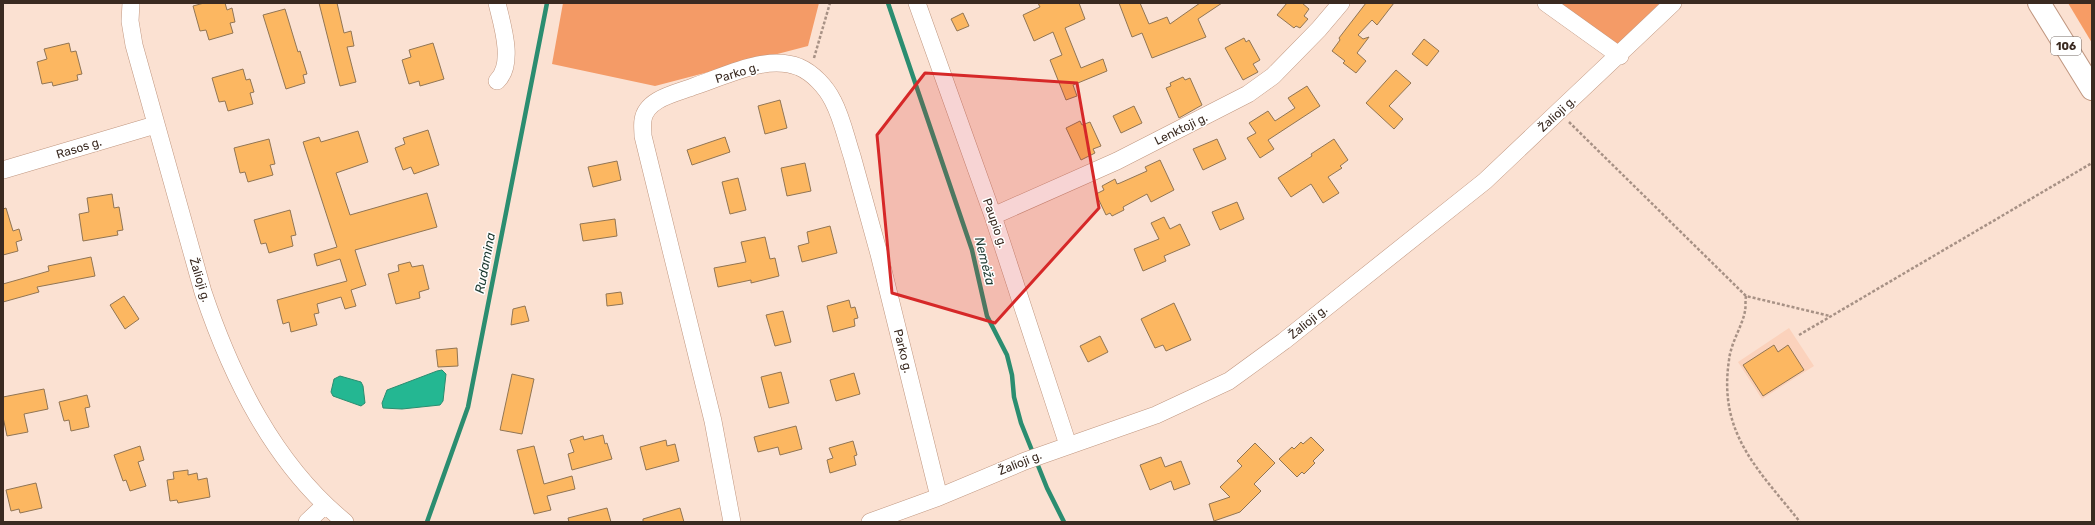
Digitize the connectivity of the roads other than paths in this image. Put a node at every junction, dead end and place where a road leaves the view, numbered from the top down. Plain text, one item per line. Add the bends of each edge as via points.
1 (131, 3) edge
2 (497, 3) edge
3 (917, 3) edge
4 (1341, 3) edge
5 (1546, 3) edge
6 (1673, 3) edge
7 (2040, 3) edge
8 (1620, 56) junction
9 (497, 81) dead end
10 (2092, 89) edge
11 (155, 125) junction
12 (3, 170) edge
13 (993, 216) junction
14 (1068, 445) junction
15 (939, 497) junction
16 (325, 505) junction
17 (307, 522) edge
18 (345, 522) edge
19 (732, 522) edge
20 (870, 522) edge

1 - 11 street, Žalioji g. via 130,21 134,45
2 - 9 street via 506,38 505,68
3 - 13 street, Paupio g.
4 - 13 street, Lenktoji g. via 1273,76 1248,94 1117,161
5 - 8 street
6 - 8 street, Žalioji g.
7 - 10 main road, 106
8 - 14 street, Žalioji g. via 1485,181 1253,365 1229,381 1156,415
11 - 12 street, Rasos g.
11 - 16 street, Žalioji g. via 203,292 230,362 266,432 295,473
13 - 14 street, Paupio g.
14 - 15 street, Žalioji g.
15 - 19 street, Parko g. via 868,212 841,119 833,100 823,85 811,74 798,67 764,64 667,96 646,110 643,119 643,136 713,421
15 - 20 street, Žalioji g.
16 - 17 street
16 - 18 street, Žalioji g.

